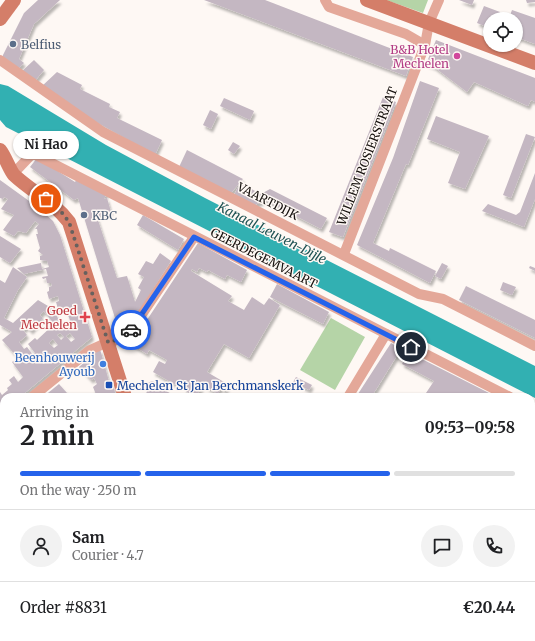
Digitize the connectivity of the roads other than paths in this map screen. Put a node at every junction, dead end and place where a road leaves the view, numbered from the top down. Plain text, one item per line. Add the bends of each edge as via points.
1 (14, 0) edge
2 (325, 0) edge
3 (367, 0) edge
4 (439, 0) edge
5 (0, 19) edge
6 (430, 23) junction
7 (425, 45) junction
8 (0, 60) edge
9 (535, 63) edge
10 (5, 162) edge
11 (194, 237) junction
12 (344, 254) junction
13 (386, 334) junction
14 (108, 342) junction
15 (535, 346) edge
16 (37, 393) edge
17 (124, 393) edge
18 (350, 393) edge
19 (495, 393) edge

1 - 5 street
2 - 7 street via 329,7 406,34
3 - 6 street
4 - 6 street, WILLEM ROSIERSTRAAT
6 - 7 street, WILLEM ROSIERSTRAAT
6 - 9 street
7 - 12 street, WILLEM ROSIERSTRAAT
8 - 12 street, VAARTDIJK via 103,132
10 - 11 street, GEERDEGEMVAART via 32,154 38,156
10 - 14 street via 59,209 69,222
11 - 13 street, GEERDEGEMVAART
11 - 14 street via 126,338
12 - 15 street, VAARTDIJK via 420,294 443,299
13 - 18 street
13 - 19 street, GEERDEGEMVAART
14 - 16 street via 90,350
14 - 17 street

